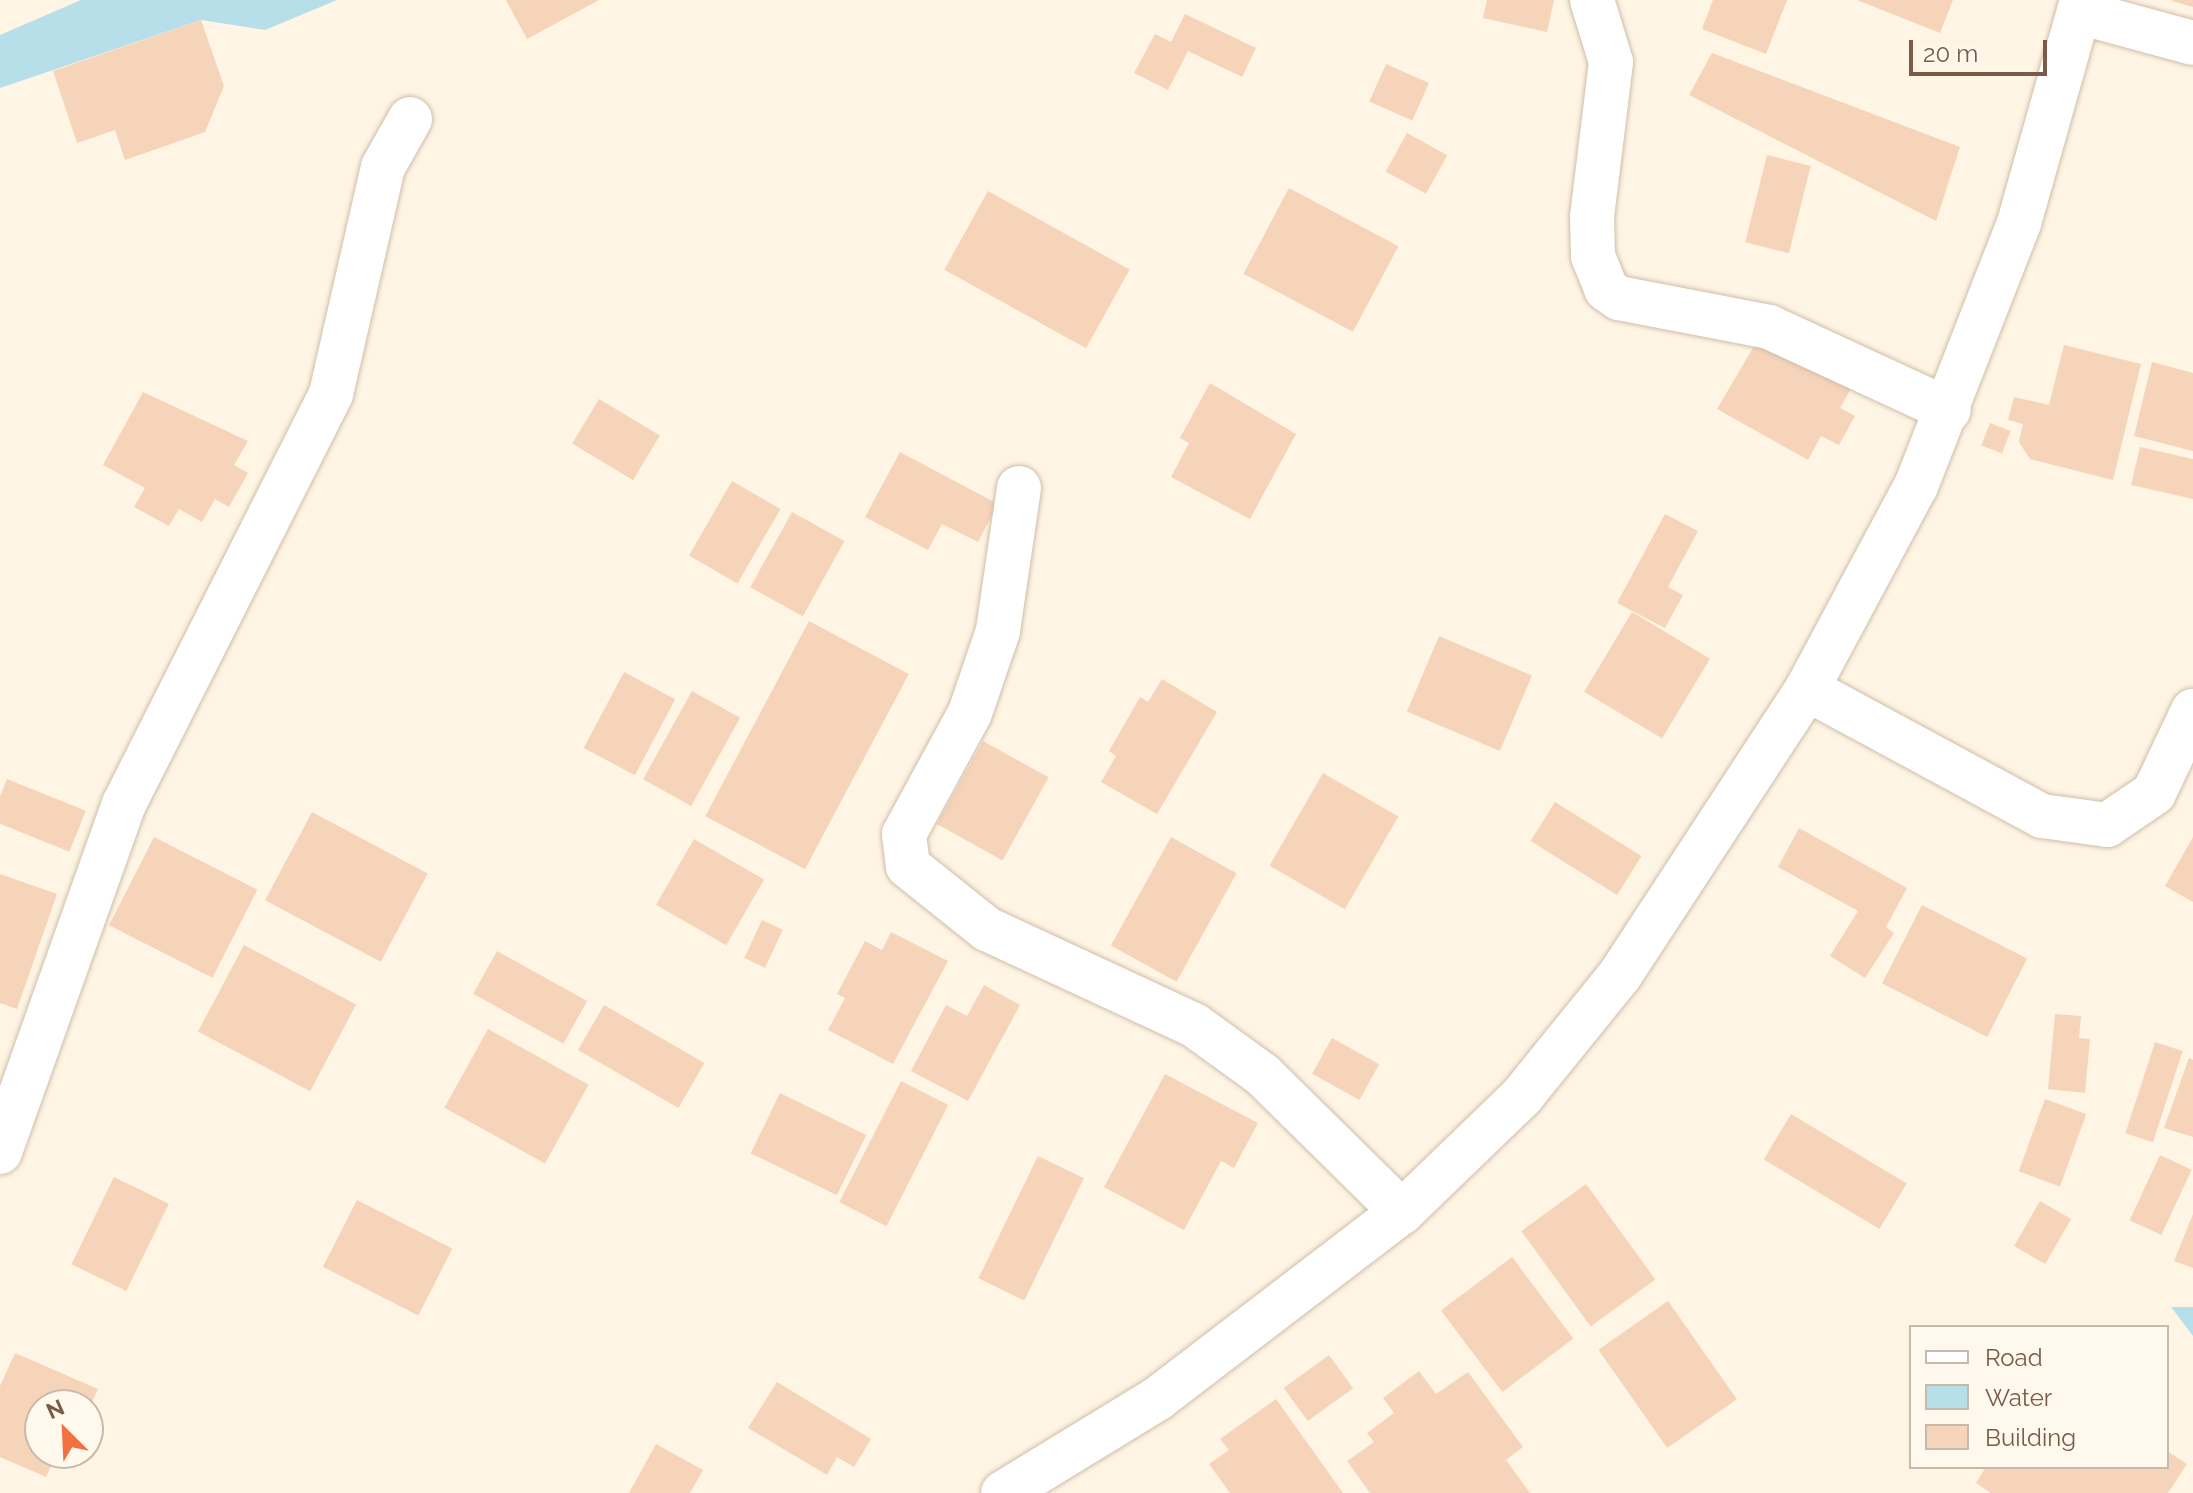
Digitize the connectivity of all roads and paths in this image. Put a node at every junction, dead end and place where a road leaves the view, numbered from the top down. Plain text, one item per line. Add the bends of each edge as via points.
1 (1592, 0) edge
2 (2080, 6) edge
3 (2193, 43) edge
4 (410, 119) dead end
5 (1949, 410) junction
6 (1019, 488) dead end
7 (1807, 689) junction
8 (2193, 711) edge
9 (0, 1152) edge
10 (1402, 1212) junction
11 (1003, 1493) edge

1 - 5 street via 1611,62 1592,216 1593,256 1606,289 1619,298 1769,327
2 - 3 street
2 - 5 street via 2019,223
4 - 9 street via 383,167 331,394 124,804
5 - 7 street
6 - 10 street via 998,631 970,713 904,834 908,866 987,929 1194,1025 1263,1075
7 - 8 street via 2042,816 2107,825 2154,793
7 - 10 street via 1620,975 1522,1096
10 - 11 street via 1157,1399

